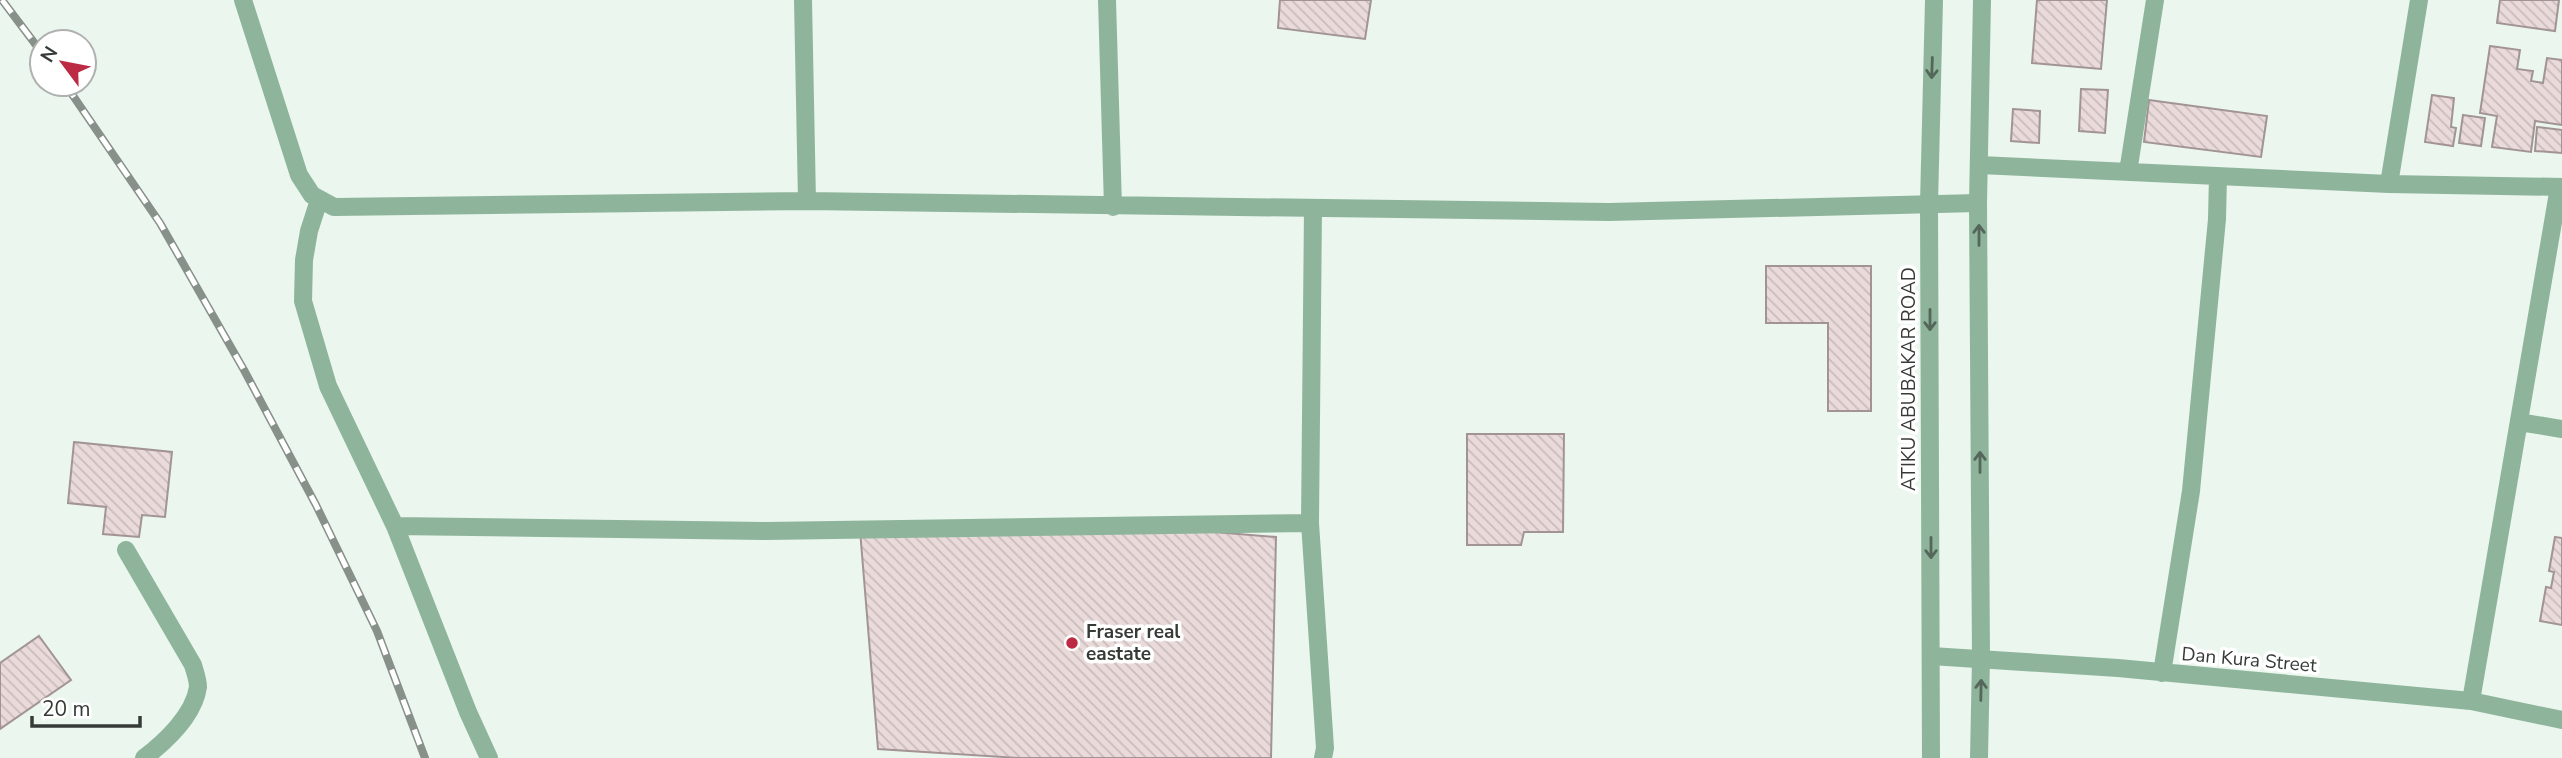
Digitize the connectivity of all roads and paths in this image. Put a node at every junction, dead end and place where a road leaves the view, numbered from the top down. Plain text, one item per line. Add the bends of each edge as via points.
1 (243, 0) edge
2 (803, 0) edge
3 (1107, 0) edge
4 (1934, 0) edge
5 (1982, 0) edge
6 (2155, 0) edge
7 (2420, 0) edge
8 (1980, 165) junction
9 (2128, 172) junction
10 (2218, 176) junction
11 (2389, 184) junction
12 (2560, 187) edge
13 (319, 200) junction
14 (807, 201) junction
15 (1978, 203) junction
16 (1929, 204) junction
17 (1112, 207) junction
18 (1313, 209) junction
19 (2519, 422) junction
20 (2562, 429) edge
21 (1310, 523) junction
22 (395, 526) junction
23 (126, 550) dead end
24 (1931, 656) junction
25 (1981, 658) junction
26 (2162, 673) junction
27 (2471, 701) junction
28 (2562, 720) edge
29 (144, 758) edge
30 (489, 758) edge
31 (1323, 758) edge
32 (1931, 758) edge
33 (1979, 758) edge

1 - 13 street via 294,163 305,187
2 - 14 street
3 - 17 street
4 -> 16 street, ATIKU ABUBAKAR ROAD
5 - 8 street
6 - 9 street
7 - 11 street
8 - 9 street
8 - 15 street
9 - 10 street
10 - 11 street
10 - 26 street via 2191,491
11 - 12 street
12 - 19 street
13 - 14 street via 334,207
13 - 22 street via 304,260 303,300 328,386
14 - 17 street
15 - 16 street
25 -> 15 street
16 - 18 street via 1609,212
16 -> 24 street, ATIKU ABUBAKAR ROAD
17 - 18 street
18 - 21 street
19 - 20 street
19 - 27 street
21 - 22 street via 767,531
21 - 31 street
22 - 30 street
23 - 29 street via 193,665 198,686 170,736
24 - 25 street, Dan Kura Street
24 - 32 street, ATIKU ABUBAKAR ROAD
25 - 26 street, Dan Kura Street
33 -> 25 street
26 - 27 street, Dan Kura Street
27 - 28 street, Dan Kura Street

